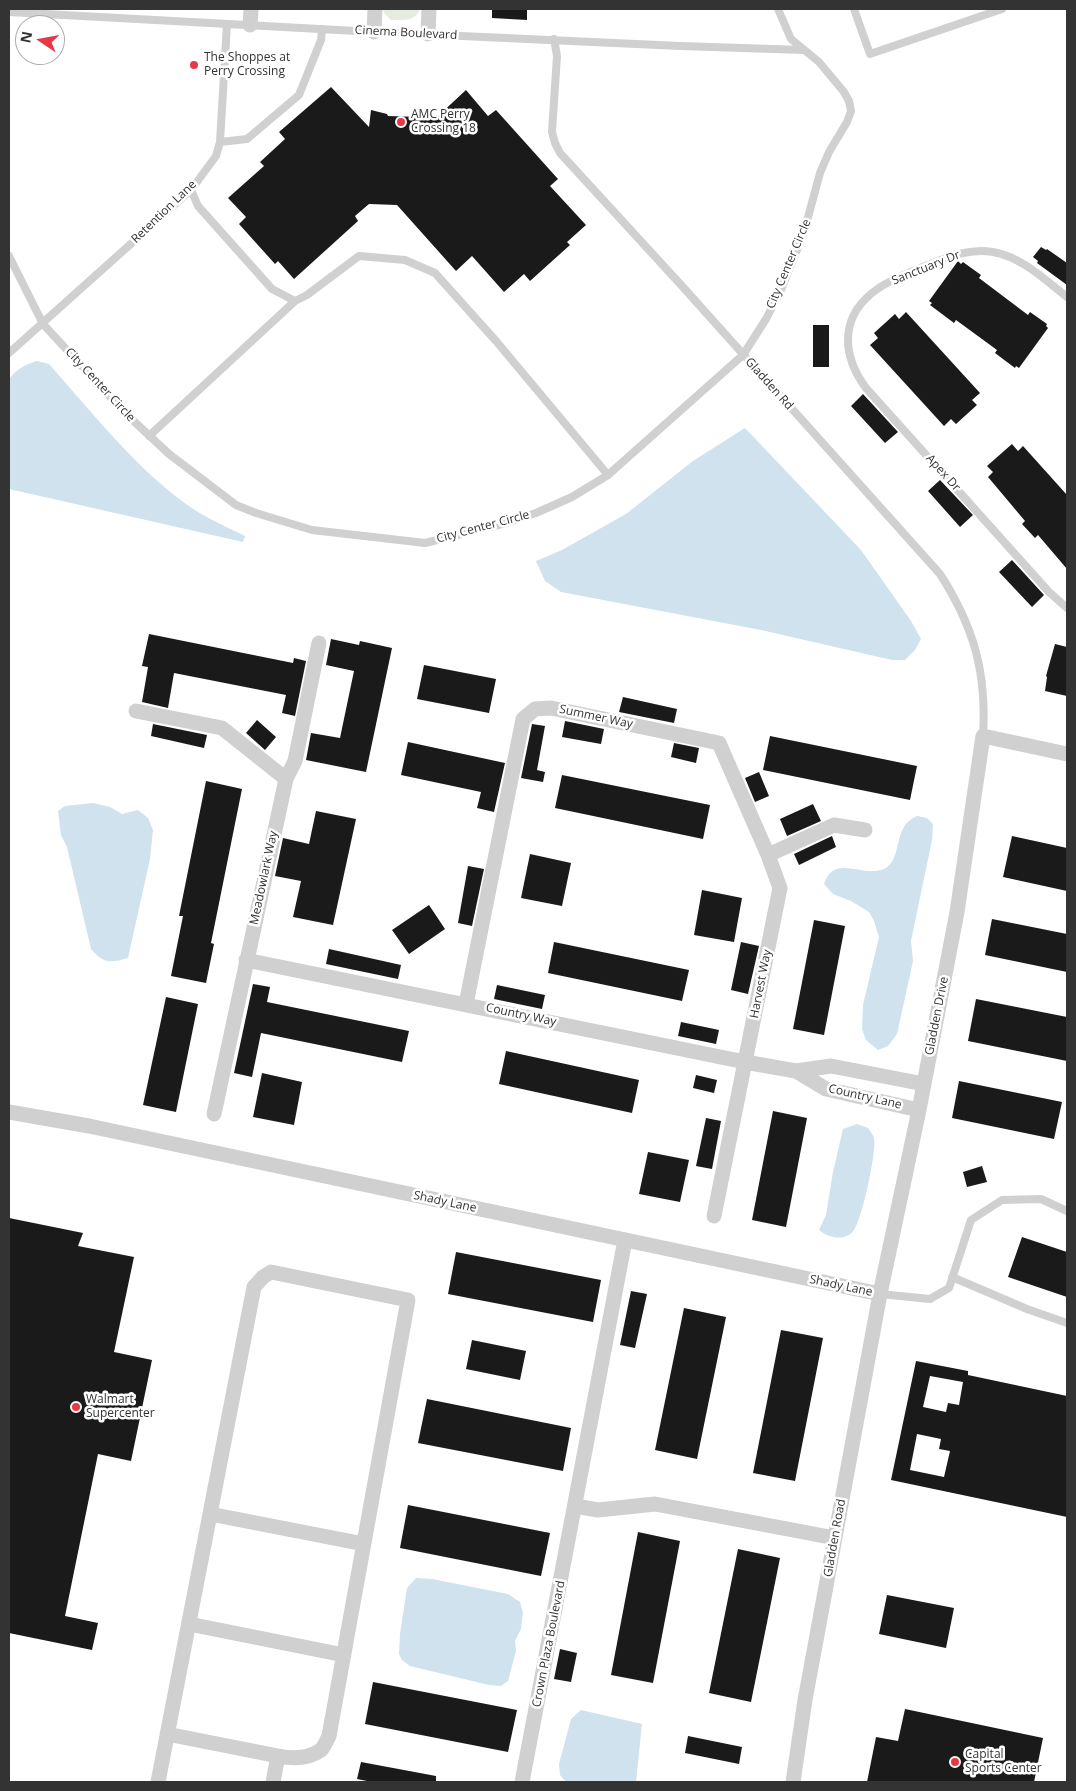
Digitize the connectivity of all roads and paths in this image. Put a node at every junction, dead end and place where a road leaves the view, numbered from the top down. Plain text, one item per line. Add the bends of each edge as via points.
1 (252, 9) edge
2 (375, 9) edge
3 (429, 9) edge
4 (778, 9) edge
5 (854, 9) edge
6 (1002, 9) edge
7 (9, 12) edge
8 (227, 24) junction
9 (250, 25) junction
10 (322, 29) junction
11 (374, 32) junction
12 (428, 34) junction
13 (554, 39) junction
14 (804, 50) junction
15 (220, 142) junction
16 (191, 190) junction
17 (9, 256) edge
18 (1067, 297) edge
19 (294, 301) junction
20 (42, 324) junction
21 (850, 324) joint
22 (9, 353) edge
23 (743, 355) junction
24 (149, 436) junction
25 (608, 475) junction
26 (1067, 608) edge
27 (319, 643) dead end
28 (136, 711) dead end
29 (983, 736) junction
30 (1067, 754) edge
31 (286, 778) junction
32 (865, 830) dead end
33 (768, 855) junction
34 (246, 960) junction
35 (466, 1004) junction
36 (745, 1062) junction
37 (796, 1071) junction
38 (924, 1084) junction
39 (920, 1110) junction
40 (9, 1112) edge
41 (214, 1114) dead end
42 (1066, 1207) edge
43 (714, 1216) dead end
44 (625, 1240) junction
45 (952, 1277) junction
46 (880, 1294) junction
47 (1067, 1323) edge
48 (575, 1506) junction
49 (210, 1514) junction
50 (835, 1538) junction
51 (364, 1544) junction
52 (189, 1624) junction
53 (344, 1656) junction
54 (167, 1734) junction
55 (278, 1756) junction
56 (158, 1782) edge
57 (273, 1782) edge
58 (522, 1782) edge
59 (793, 1782) edge

1 - 9 street
2 - 11 street
3 - 12 street
4 - 14 lane, City Center Circle via 791,40
5 - 6 lane via 870,54
7 - 8 lane, Cinema Boulevard
8 - 9 lane, Cinema Boulevard
8 - 15 lane, Retention Lane
9 - 10 lane, Cinema Boulevard
10 - 11 lane, Cinema Boulevard
10 - 15 lane via 321,40 299,95 247,139
11 - 12 lane, Cinema Boulevard
12 - 13 lane, Cinema Boulevard
13 - 14 lane, Cinema Boulevard
13 - 23 lane, Gladden Rd via 557,56 552,132 558,148
14 - 23 lane, City Center Circle via 820,62 844,92 851,112 828,152 804,232 781,290
15 - 16 lane, Retention Lane via 216,156
16 - 19 lane via 198,206 272,289
16 - 20 lane, Retention Lane
17 - 20 lane, City Center Circle
18 - 21 lane, Sanctuary Dr via 1014,258 993,252 968,251 886,284 865,299
19 - 24 lane
19 - 25 lane via 360,256 405,260 435,273
20 - 22 lane, Retention Lane
20 - 24 lane, City Center Circle
21 - 26 lane, Apex Dr via 849,354 866,388
23 - 25 lane, City Center Circle
23 - 29 lane, Gladden Rd via 925,557 952,594 963,614 980,668
24 - 25 lane, City Center Circle via 236,505 256,513 312,530 426,543 536,513 572,497
27 - 31 street, Meadowlark Way via 295,761
28 - 31 street via 222,728
29 - 30 street
29 - 38 street, Gladden Drive via 956,912
31 - 34 street, Meadowlark Way
32 - 33 street via 834,825
33 - 35 street, Summer Way via 719,743 551,708 535,709 523,719
33 - 36 street, Harvest Way via 780,888
34 - 35 street, Country Way
34 - 41 street, Meadowlark Way
35 - 36 street, Country Way
36 - 37 street, Country Way
36 - 43 street, Harvest Way
37 - 38 street, Country Lane via 831,1066
37 - 39 street, Country Lane via 826,1089
38 - 39 street, Gladden Drive
39 - 46 street, Gladden Drive
40 - 44 street, Shady Lane
42 - 45 lane via 1042,1199 1002,1200 971,1220
44 - 46 street, Shady Lane
44 - 48 street, Crown Plaza Boulevard
45 - 46 lane via 949,1288 930,1299
45 - 47 lane
46 - 50 street, Gladden Road
48 - 50 street via 598,1510 655,1504
48 - 58 street, Crown Plaza Boulevard
49 - 51 street
49 - 51 street via 254,1287 271,1272 408,1300
49 - 52 street
50 - 59 street, Gladden Road
51 - 53 street
52 - 53 street
52 - 54 street
53 - 55 street via 329,1736 321,1749 294,1759
54 - 55 street
54 - 56 street
55 - 57 street

